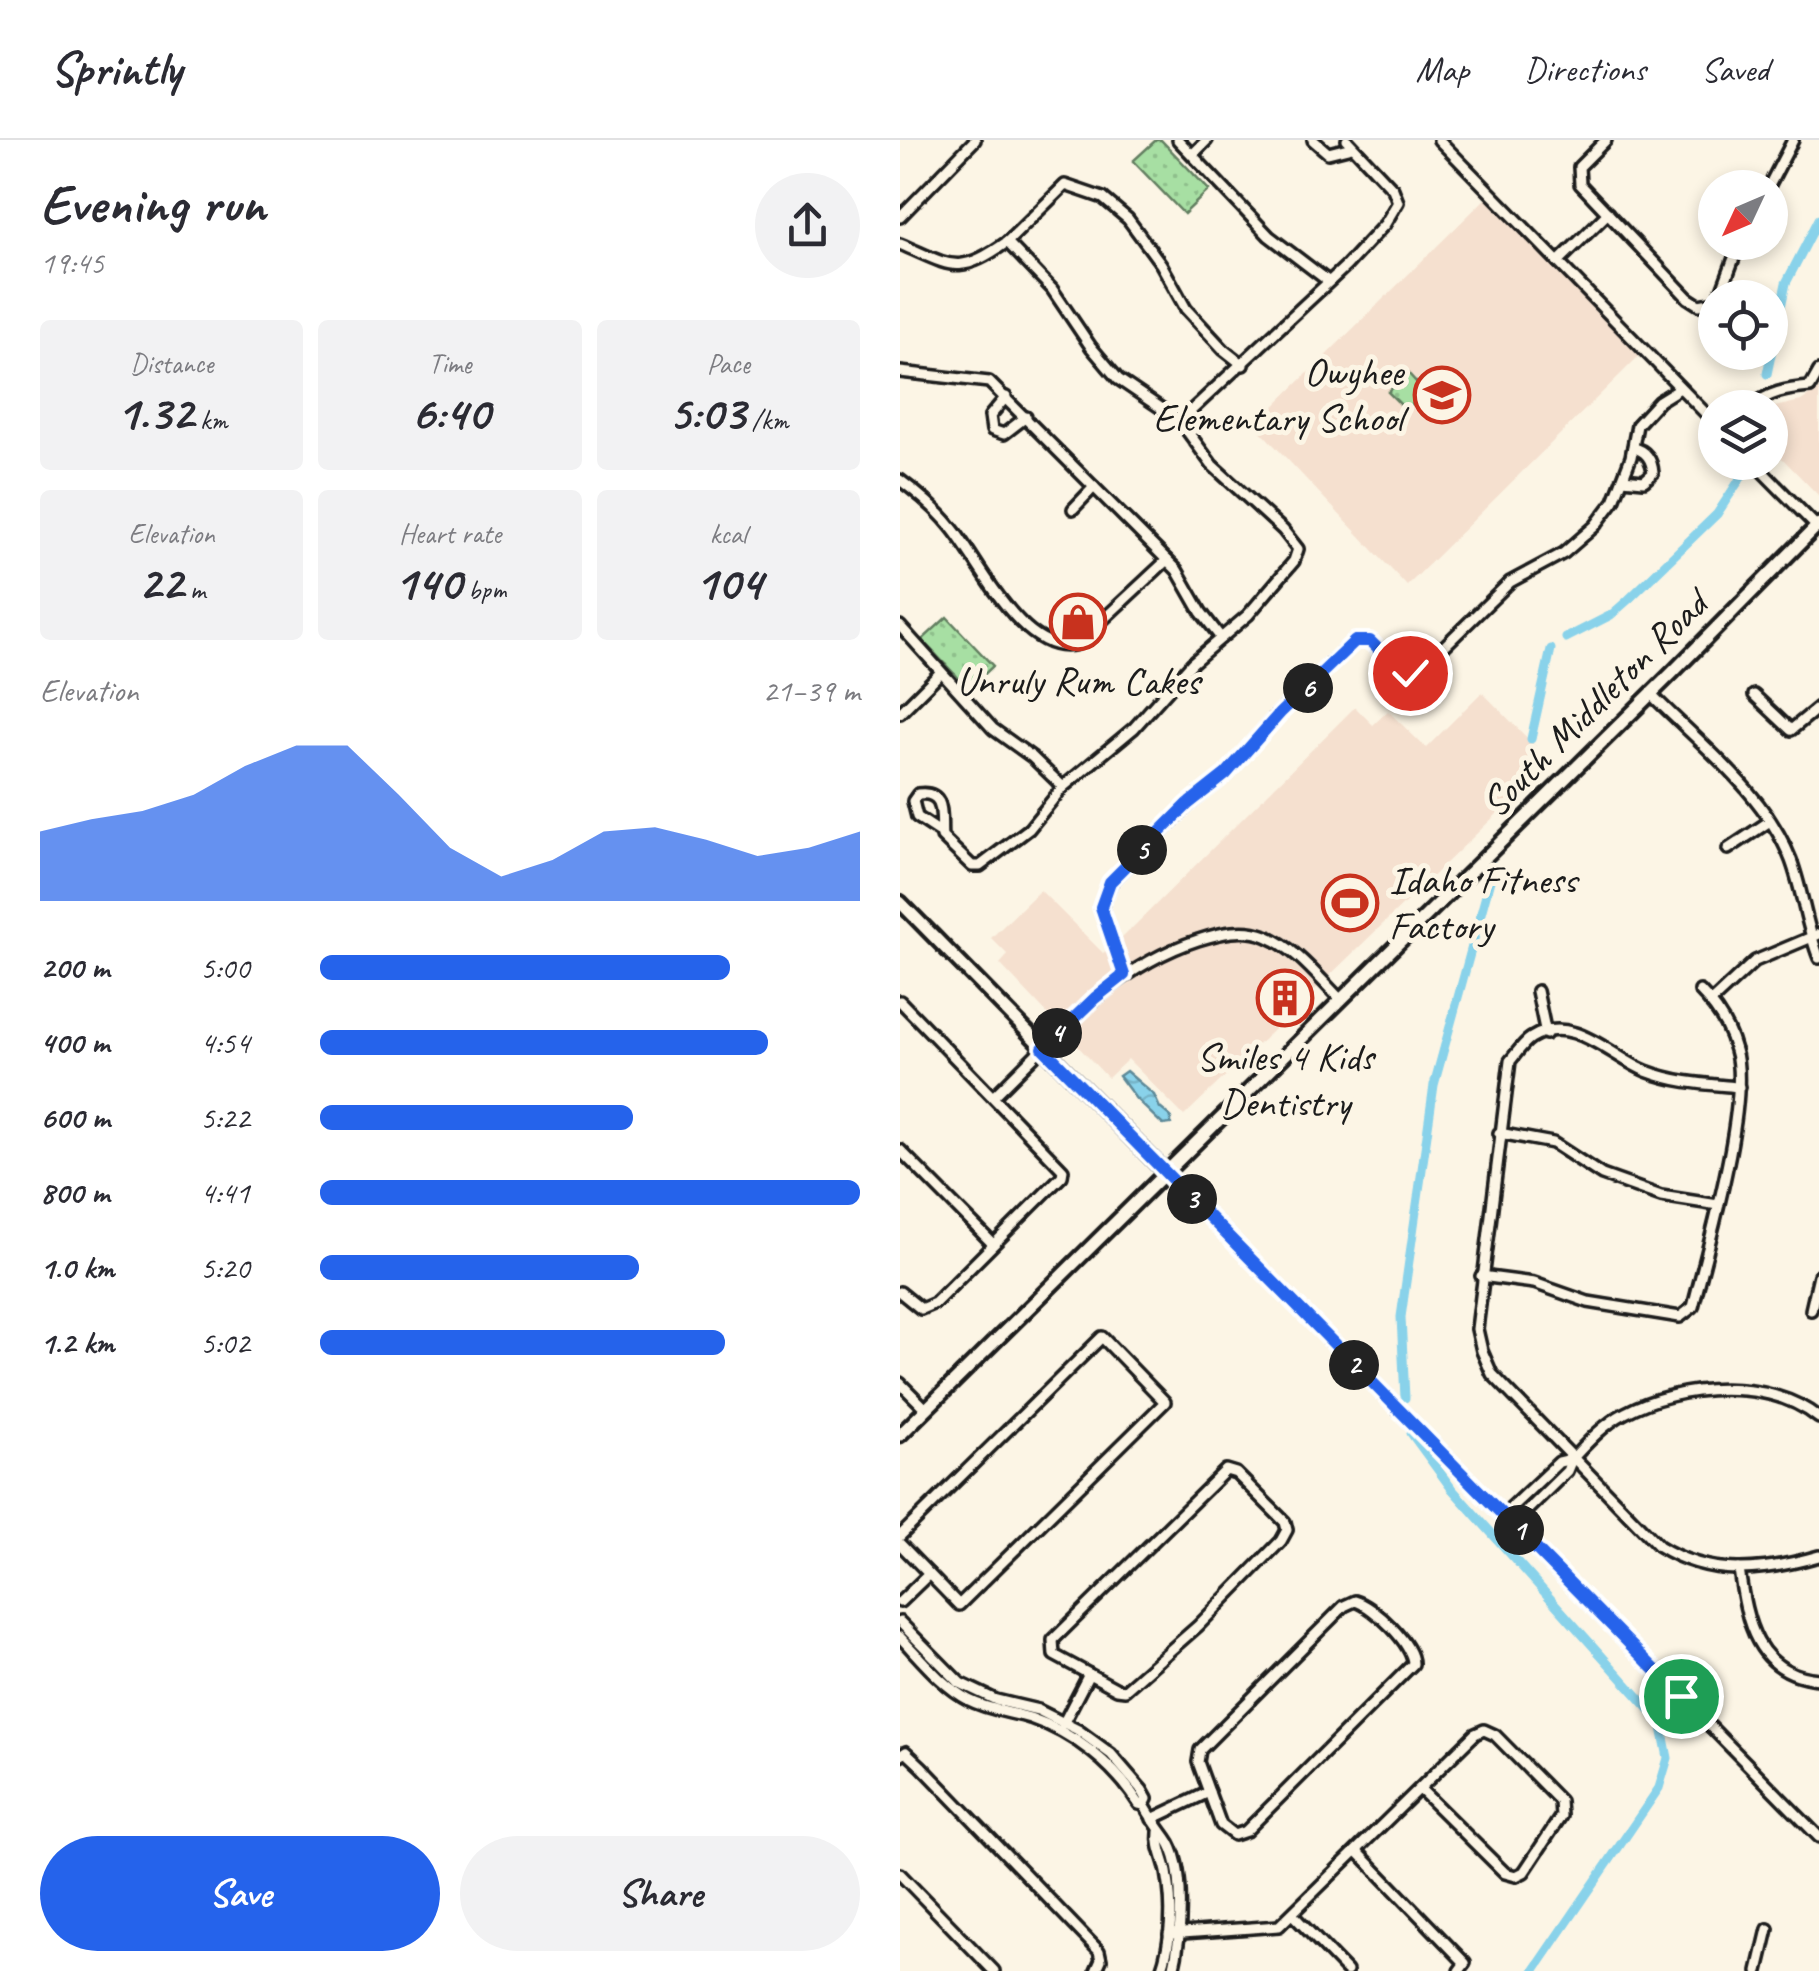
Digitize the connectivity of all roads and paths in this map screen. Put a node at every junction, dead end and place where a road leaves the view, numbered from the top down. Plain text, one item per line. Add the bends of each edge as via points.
1 (975, 140) edge
2 (1178, 140) edge
3 (1208, 140) edge
4 (1314, 140) edge
5 (1439, 140) edge
6 (1606, 140) edge
7 (1793, 140) edge
8 (1349, 144) edge
9 (1193, 154) junction
10 (1777, 170) edge
11 (1608, 213) junction
12 (900, 218) edge
13 (1007, 242) junction
14 (900, 244) edge
15 (1558, 262) junction
16 (1328, 281) junction
17 (1698, 304) edge
18 (1243, 365) junction
19 (1819, 370) edge
20 (900, 372) edge
21 (1680, 388) junction
22 (1783, 390) edge
23 (1006, 397) junction
24 (1698, 406) edge
25 (1026, 417) junction
26 (1180, 421) junction
27 (1633, 448) junction
28 (1622, 479) junction
29 (900, 480) edge
30 (1771, 480) edge
31 (1094, 487) junction
32 (1073, 508) dead end
33 (1818, 526) edge
34 (1167, 560) junction
35 (900, 626) edge
36 (1363, 629) dead end
37 (1221, 638) junction
38 (1363, 641) junction
39 (940, 672) junction
40 (1410, 673) junction
41 (1410, 686) dead end
42 (1651, 694) junction
43 (1754, 695) dead end
44 (1819, 706) edge
45 (900, 713) edge
46 (1063, 787) junction
47 (1770, 821) junction
48 (940, 832) dead end
49 (1728, 849) dead end
50 (900, 902) edge
51 (1815, 936) edge
52 (1819, 958) edge
53 (1124, 975) junction
54 (1537, 991) dead end
55 (1700, 991) dead end
56 (1341, 1000) junction
57 (900, 1001) edge
58 (1711, 1002) junction
59 (1546, 1034) junction
60 (1043, 1048) junction
61 (1739, 1087) junction
62 (994, 1096) junction
63 (1499, 1133) junction
64 (900, 1150) edge
65 (1166, 1172) junction
66 (1718, 1205) junction
67 (993, 1244) junction
68 (1819, 1274) edge
69 (1481, 1276) junction
70 (900, 1292) edge
71 (1811, 1310) dead end
72 (900, 1384) edge
73 (926, 1410) junction
74 (1819, 1418) edge
75 (900, 1435) edge
76 (1572, 1459) junction
77 (1504, 1514) junction
78 (1513, 1524) junction
79 (900, 1536) edge
80 (900, 1544) edge
81 (1819, 1556) edge
82 (1739, 1569) junction
83 (929, 1574) junction
84 (900, 1602) edge
85 (900, 1622) edge
86 (900, 1636) edge
87 (1089, 1674) junction
88 (1819, 1679) edge
89 (1062, 1727) junction
90 (900, 1756) edge
91 (1420, 1789) junction
92 (1209, 1792) junction
93 (1152, 1819) junction
94 (1819, 1836) edge
95 (1358, 1852) junction
96 (900, 1874) edge
97 (1292, 1914) junction
98 (1768, 1929) dead end
99 (1174, 1934) junction
100 (1462, 1967) edge
101 (994, 1971) edge
102 (1096, 1971) edge
103 (1161, 1971) edge
104 (1173, 1971) edge
105 (1347, 1971) edge
106 (1758, 1971) edge

1 - 12 street
2 - 9 street
3 - 9 street
4 - 8 street via 1328,153
5 - 15 street
6 - 11 street via 1579,167 1578,177
7 - 10 street
8 - 16 street via 1398,202
9 - 16 street via 1268,236
11 - 15 street
11 - 17 street
13 - 14 street via 979,262 956,267
13 - 18 street via 1065,185 1103,198 1128,219 1186,309
13 - 26 street via 1052,289 1118,379
15 - 21 street
16 - 18 street
18 - 26 street
19 - 22 street via 1810,386
20 - 23 street via 989,382
21 - 24 street
21 - 27 street via 1637,425
23 - 25 street
23 - 25 street via 990,416 992,430 1004,434
25 - 31 street
26 - 37 street via 1212,465 1298,549 1248,616
27 - 28 street
27 - 28 street via 1652,462 1653,473 1644,481
28 - 40 street via 1595,526 1564,553 1510,582
29 - 34 street via 954,530 1028,629 1065,646 1077,644
30 - 33 street
31 - 32 street
31 - 34 street
33 - 42 main road, South Middleton Road
34 - 37 street
35 - 39 street
36 - 38 street
37 - 46 street via 1134,728
38 - 40 street
38 - 53 street via 1355,641 1110,882 1101,907
39 - 45 street
39 - 46 street via 993,729
40 - 41 street
42 - 47 street
42 - 56 main road, South Middleton Road
43 - 44 street via 1791,730
46 - 48 street via 1030,829 980,866 965,862
47 - 49 street
47 - 51 street via 1791,860
50 - 60 main road
51 - 52 street
51 - 58 street via 1755,961
53 - 56 street via 1182,946 1249,932 1282,943
53 - 60 street
54 - 59 street
55 - 58 street
56 - 65 main road, South Middleton Road
57 - 62 street
58 - 61 street via 1736,1053
59 - 61 street via 1562,1030 1600,1043 1676,1082
59 - 63 street via 1531,1038 1510,1061
60 - 62 street
60 - 65 main road
61 - 66 street
62 - 67 street via 1063,1170
63 - 66 street via 1553,1143 1602,1175 1660,1196
63 - 69 street
64 - 67 street
65 - 73 main road, South Middleton Road
65 - 77 street
66 - 69 street via 1693,1307 1680,1317
67 - 70 street via 921,1309
68 - 71 street
69 - 76 street via 1477,1329 1492,1374
72 - 73 street
73 - 75 main road, South Middleton Road
74 - 76 street via 1768,1394 1677,1394 1623,1414
76 - 77 street via 1559,1462
76 - 78 street
76 - 82 street via 1658,1546 1698,1566
77 - 78 street
78 - 94 street
79 - 83 street via 1102,1337 1165,1402 958,1605
80 - 83 street
81 - 82 street
82 - 88 street via 1744,1610 1765,1654 1782,1668
83 - 84 street
85 - 89 street via 971,1690 1038,1710
86 - 89 street via 972,1702
87 - 87 street via 1058,1658 1053,1640 1226,1470 1236,1473 1285,1522 1281,1541 1125,1690
87 - 89 street
89 - 93 street via 1112,1769
90 - 102 street via 906,1752 922,1767 1099,1951
91 - 91 street via 1516,1876 1563,1808 1484,1730
91 - 95 street
92 - 92 street via 1200,1750 1344,1606 1369,1606 1409,1647 1414,1659 1408,1671 1246,1831 1234,1835 1221,1825
92 - 93 street
93 - 99 street via 1166,1838 1179,1885
95 - 97 street
95 - 100 street
96 - 101 street
97 - 99 street via 1279,1926
97 - 105 street
98 - 106 street
99 - 103 street
99 - 104 street

